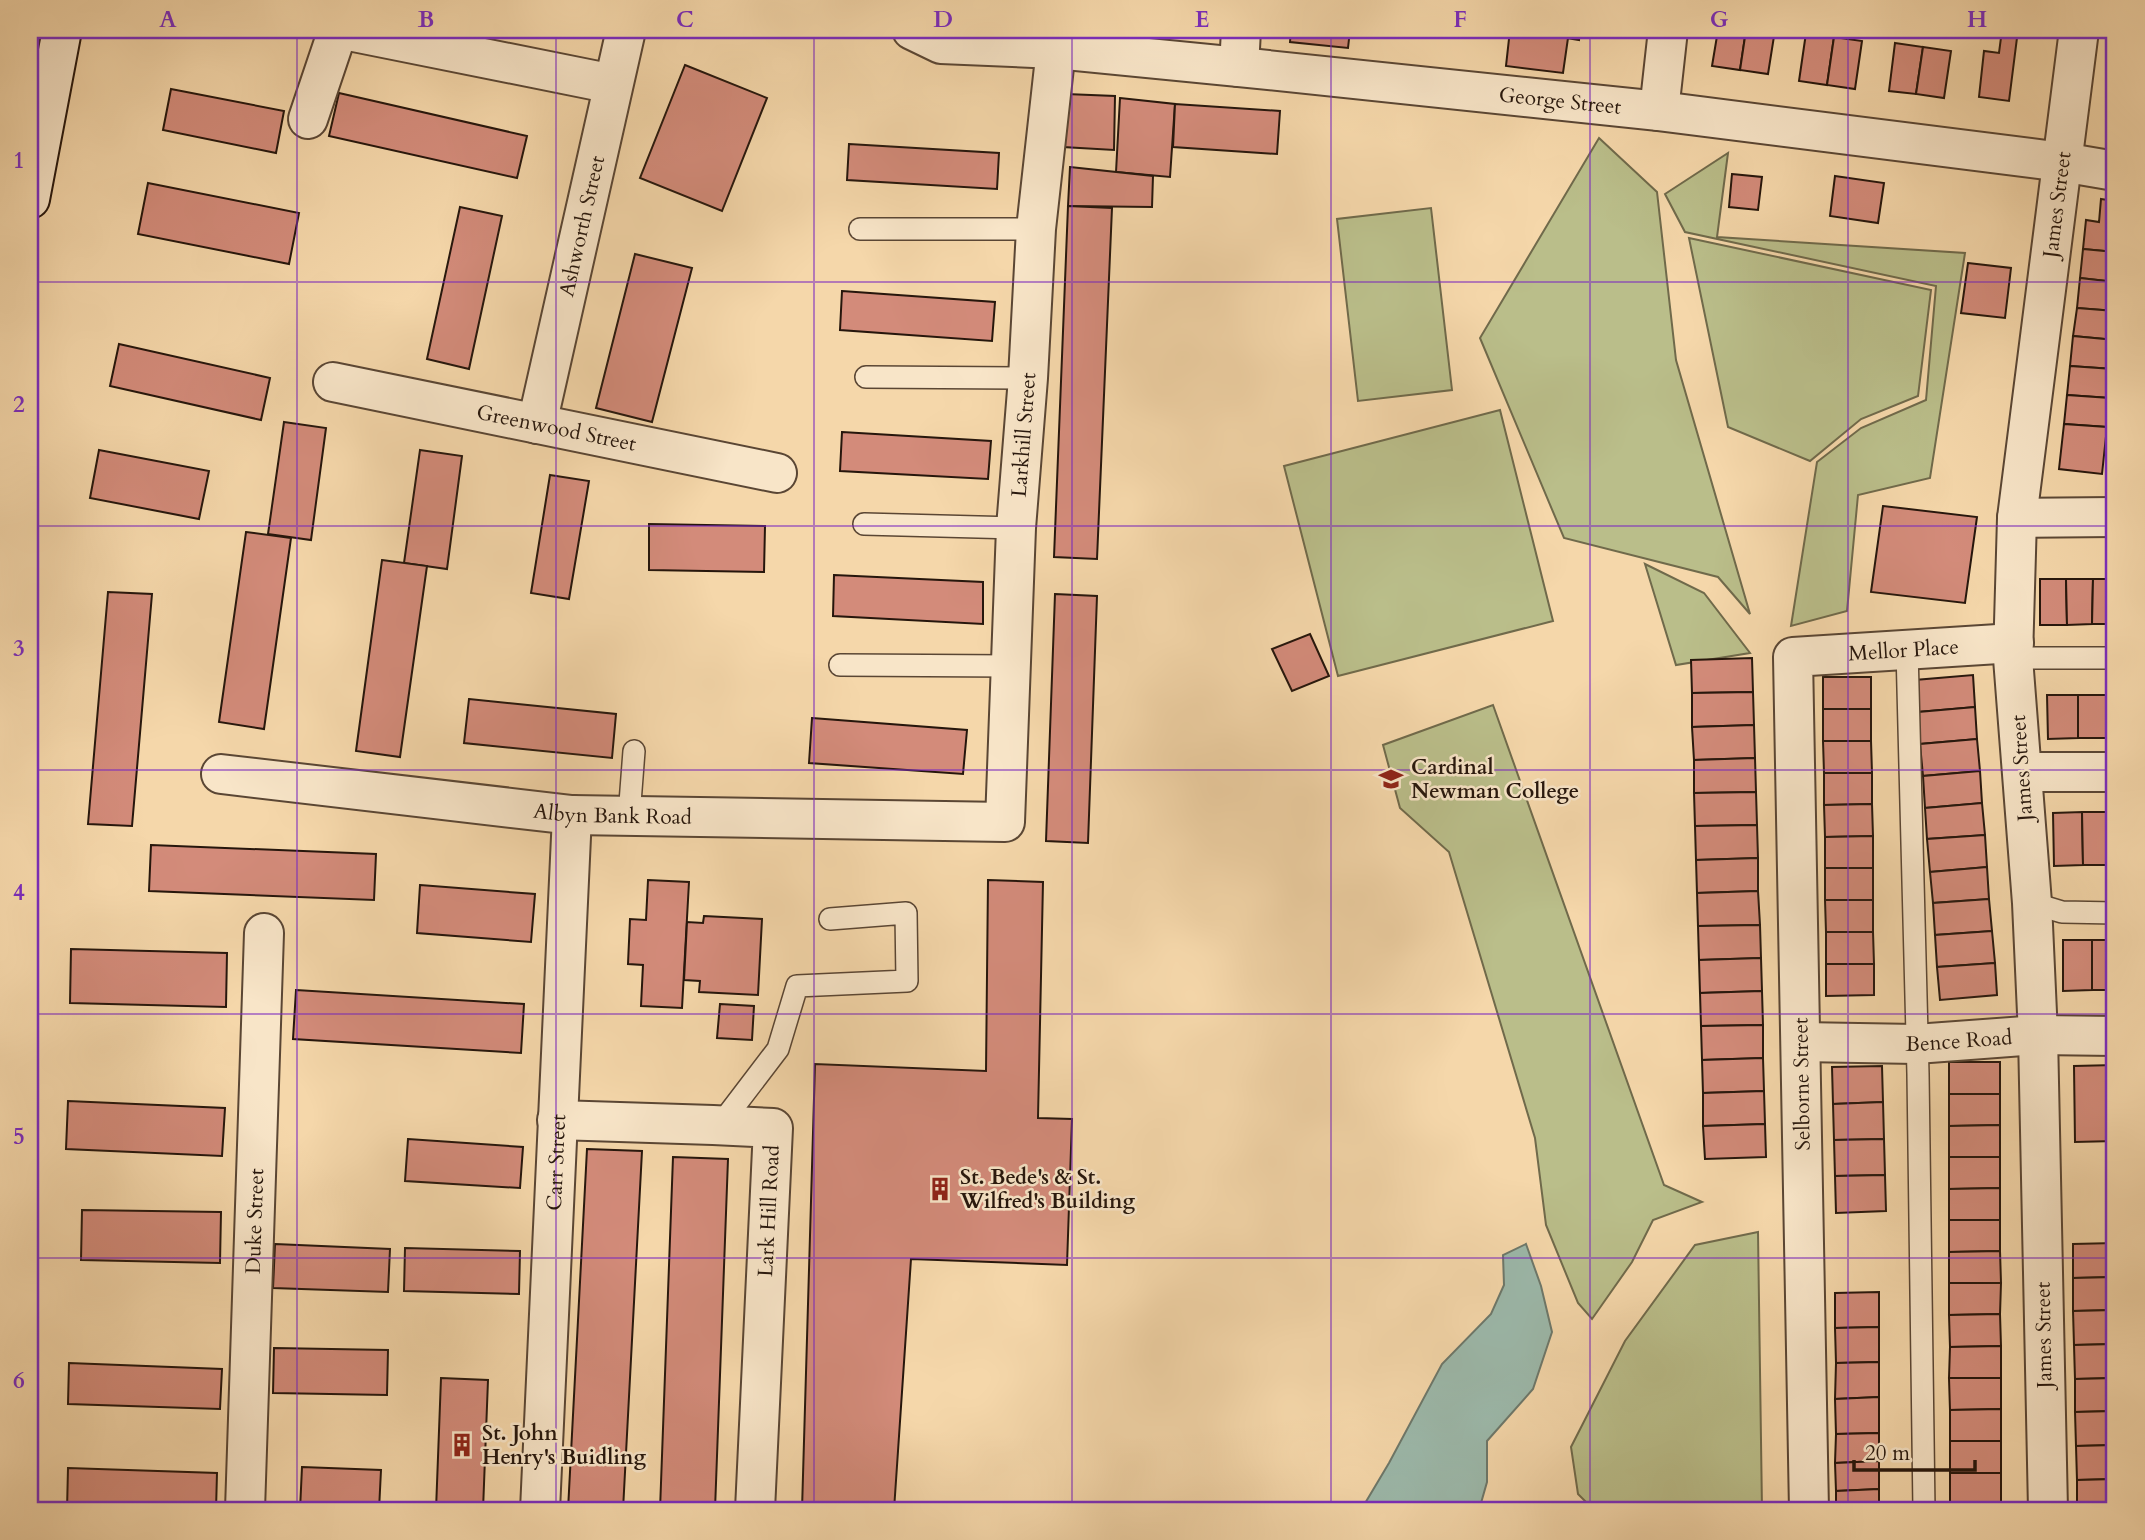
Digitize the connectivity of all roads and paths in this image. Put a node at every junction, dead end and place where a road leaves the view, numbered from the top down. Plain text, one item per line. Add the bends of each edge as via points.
1 (62, 30) edge
2 (338, 30) edge
3 (344, 30) edge
4 (626, 30) edge
5 (912, 30) edge
6 (1241, 30) edge
7 (1668, 30) edge
8 (2079, 30) edge
9 (1056, 49) junction
10 (1239, 67) junction
11 (613, 84) junction
12 (1659, 111) junction
13 (308, 119) dead end
14 (36, 137) edge
15 (2062, 162) junction
16 (2115, 171) edge
17 (30, 199) edge
18 (860, 229) dead end
19 (1036, 229) junction
20 (866, 377) dead end
21 (1028, 378) junction
22 (333, 382) dead end
23 (537, 424) junction
24 (777, 473) dead end
25 (2115, 517) edge
26 (2017, 518) junction
27 (864, 524) dead end
28 (1016, 528) junction
29 (1907, 650) junction
30 (2014, 651) junction
31 (1793, 657) joint
32 (2115, 658) edge
33 (840, 665) dead end
34 (1012, 666) junction
35 (634, 751) dead end
36 (2023, 772) junction
37 (2115, 772) edge
38 (221, 774) dead end
39 (572, 815) junction
40 (629, 816) junction
41 (1005, 822) joint
42 (2032, 903) junction
43 (2115, 913) edge
44 (830, 919) dead end
45 (264, 933) dead end
46 (2038, 1035) junction
47 (2115, 1036) edge
48 (1801, 1042) junction
49 (1916, 1044) junction
50 (557, 1120) junction
51 (720, 1125) junction
52 (245, 1510) edge
53 (540, 1510) edge
54 (755, 1510) edge
55 (1809, 1510) edge
56 (1924, 1510) edge
57 (2048, 1510) edge

1 - 14 street
2 - 13 street
3 - 11 street
4 - 11 street, Ashworth Street
5 - 9 street, George Street via 941,44
6 - 10 street
7 - 12 street
8 - 15 street, James Street
9 - 10 street, George Street
9 - 19 street, Larkhill Street
10 - 12 street, George Street
11 - 23 street, Ashworth Street
12 - 15 street, George Street
14 - 17 street
15 - 16 street, George Street
15 - 26 street, James Street
18 - 19 lane
19 - 21 street, Larkhill Street
20 - 21 lane
21 - 28 street, Larkhill Street
22 - 23 street, Greenwood Street
23 - 24 street, Greenwood Street
25 - 26 street
26 - 30 street, James Street
27 - 28 lane
28 - 34 street, Larkhill Street
29 - 30 street, Mellor Place
29 - 31 street, Mellor Place
29 - 49 lane
30 - 32 lane
30 - 36 street, James Street
31 - 48 street, Selborne Street
33 - 34 lane
34 - 41 street, Larkhill Street
35 - 40 lane
36 - 37 street
36 - 42 street, James Street
38 - 39 street, Albyn Bank Road
39 - 40 street, Albyn Bank Road
39 - 50 street, Carr Street
40 - 41 street, Albyn Bank Road
42 - 43 lane via 2062,912
42 - 46 street, James Street
44 - 51 lane via 906,913 907,981 797,986 778,1049
45 - 52 street, Duke Street
46 - 47 street, Bence Road
46 - 49 street, Bence Road
46 - 57 street, James Street
48 - 49 street, Bence Road
48 - 55 street, Selborne Street
49 - 56 lane
50 - 51 street, Lark Hill Road
50 - 53 street, Carr Street
51 - 54 street, Lark Hill Road via 773,1128

